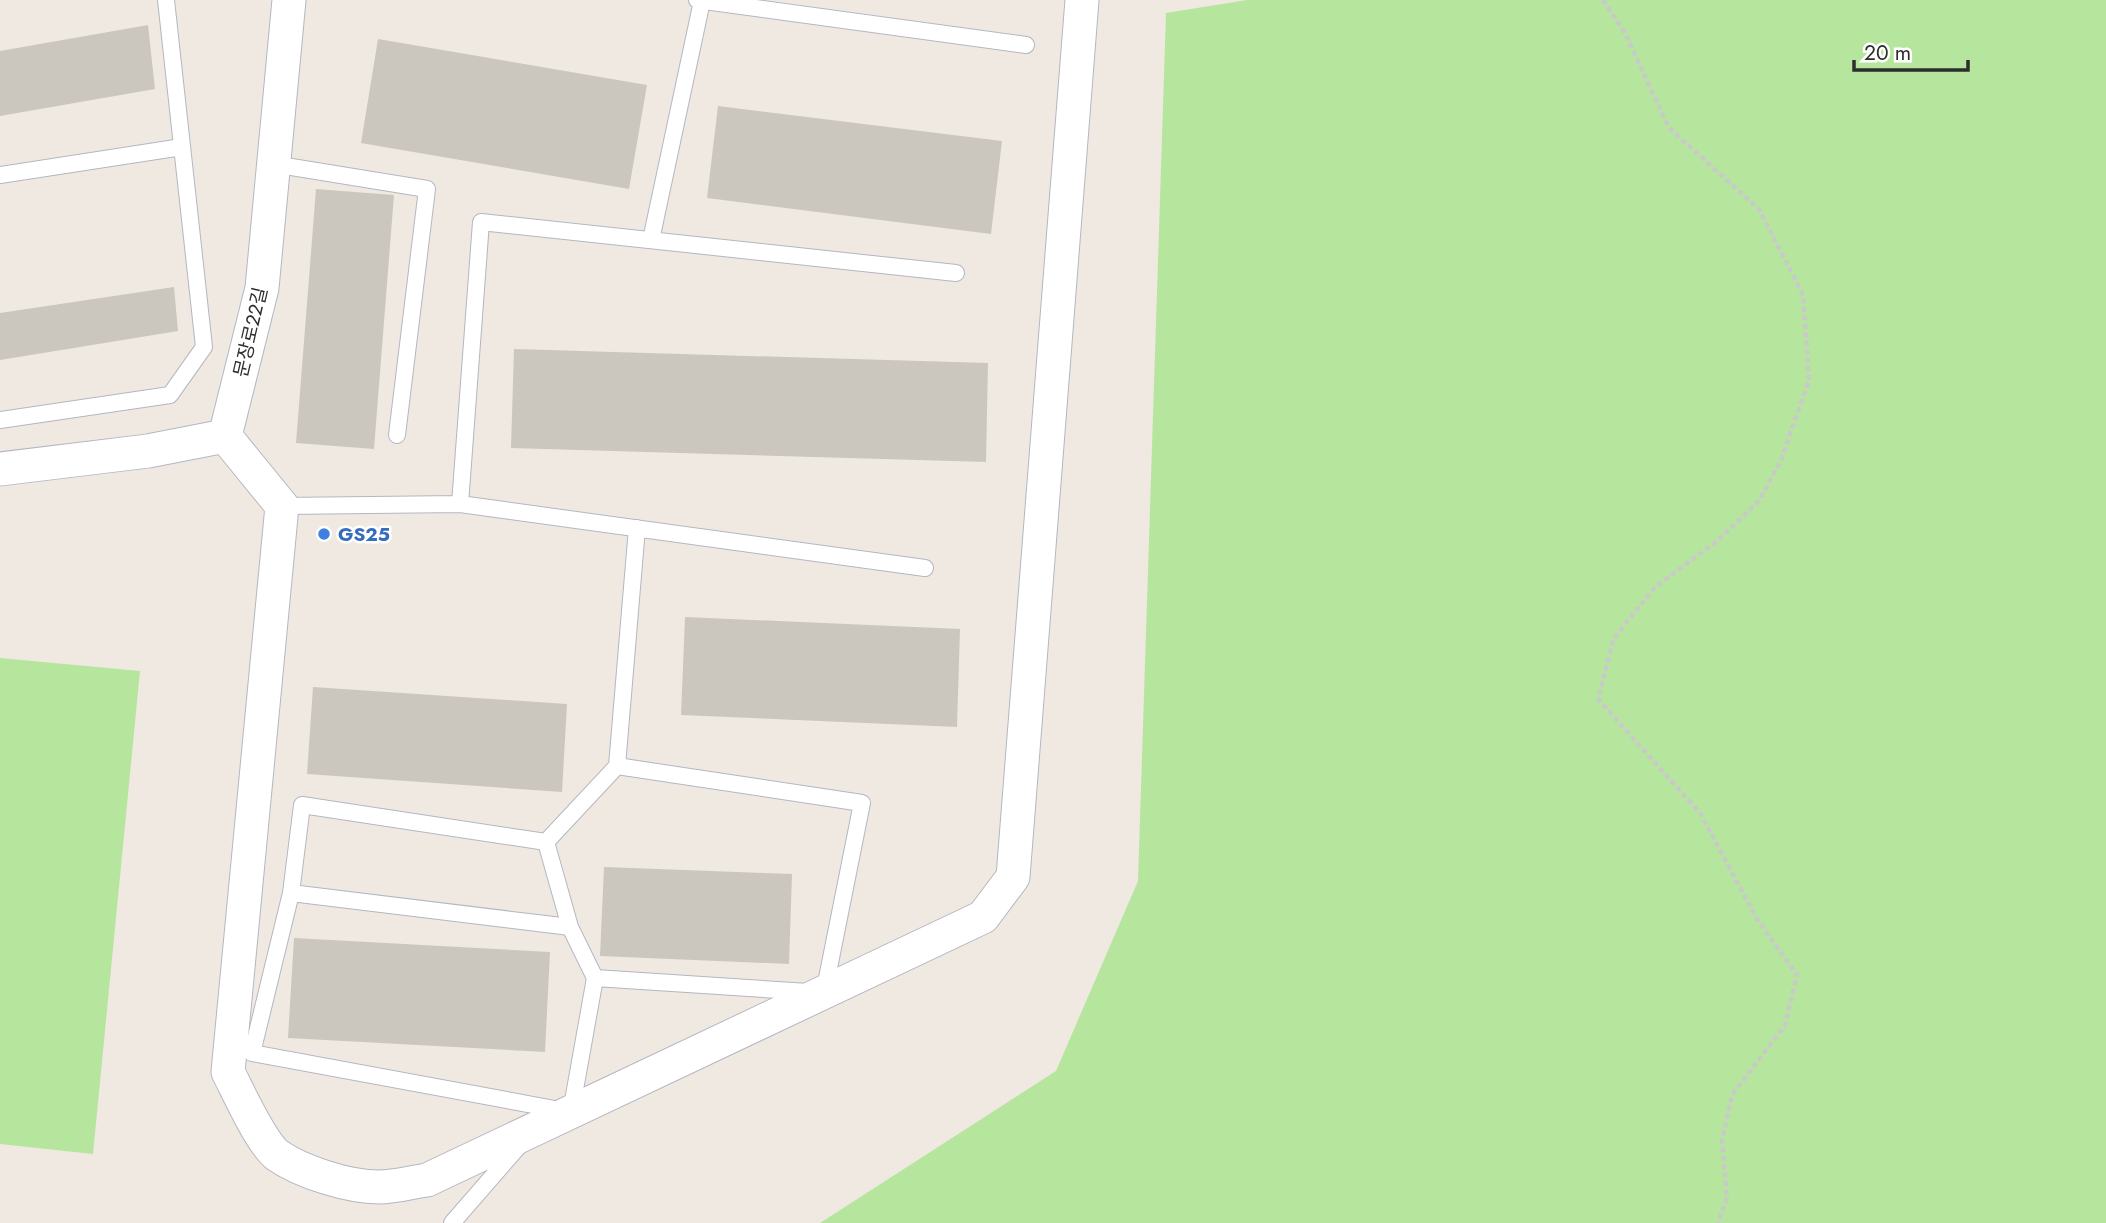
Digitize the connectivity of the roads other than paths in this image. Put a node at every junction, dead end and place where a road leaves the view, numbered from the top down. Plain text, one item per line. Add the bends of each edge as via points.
1 (166, 0) edge
2 (289, 0) edge
3 (699, 0) edge
4 (1082, 0) edge
5 (1026, 45) dead end
6 (182, 148) junction
7 (273, 164) junction
8 (0, 175) edge
9 (651, 240) junction
10 (956, 273) dead end
11 (0, 420) edge
12 (397, 435) dead end
13 (225, 436) junction
14 (0, 469) edge
15 (460, 503) junction
16 (282, 506) junction
17 (637, 528) junction
18 (925, 568) dead end
19 (617, 766) junction
20 (546, 842) junction
21 (291, 893) junction
22 (570, 927) junction
23 (595, 978) junction
24 (824, 993) junction
25 (571, 1112) junction
26 (532, 1131) junction
27 (452, 1223) edge

1 - 6 lane
2 - 7 street, 문장로22길
3 - 5 lane
3 - 9 lane
4 - 24 street via 1013,877 983,917
6 - 8 lane
6 - 11 lane via 204,347 170,395
7 - 12 lane via 427,189
7 - 13 street, 문장로22길 via 262,288
9 - 10 lane
9 - 15 lane via 481,222
13 - 14 street via 148,451
13 - 16 street
15 - 16 lane
15 - 17 lane
16 - 26 street via 228,1072 252,1120 276,1154 312,1173 349,1183 379,1187 427,1180
17 - 18 lane
17 - 19 lane
19 - 20 lane
19 - 24 lane via 862,803
20 - 21 lane via 302,806
20 - 22 lane
21 - 22 lane
21 - 25 lane via 252,1053
22 - 23 lane
23 - 24 lane
23 - 25 lane
24 - 25 street
25 - 26 street
26 - 27 lane

